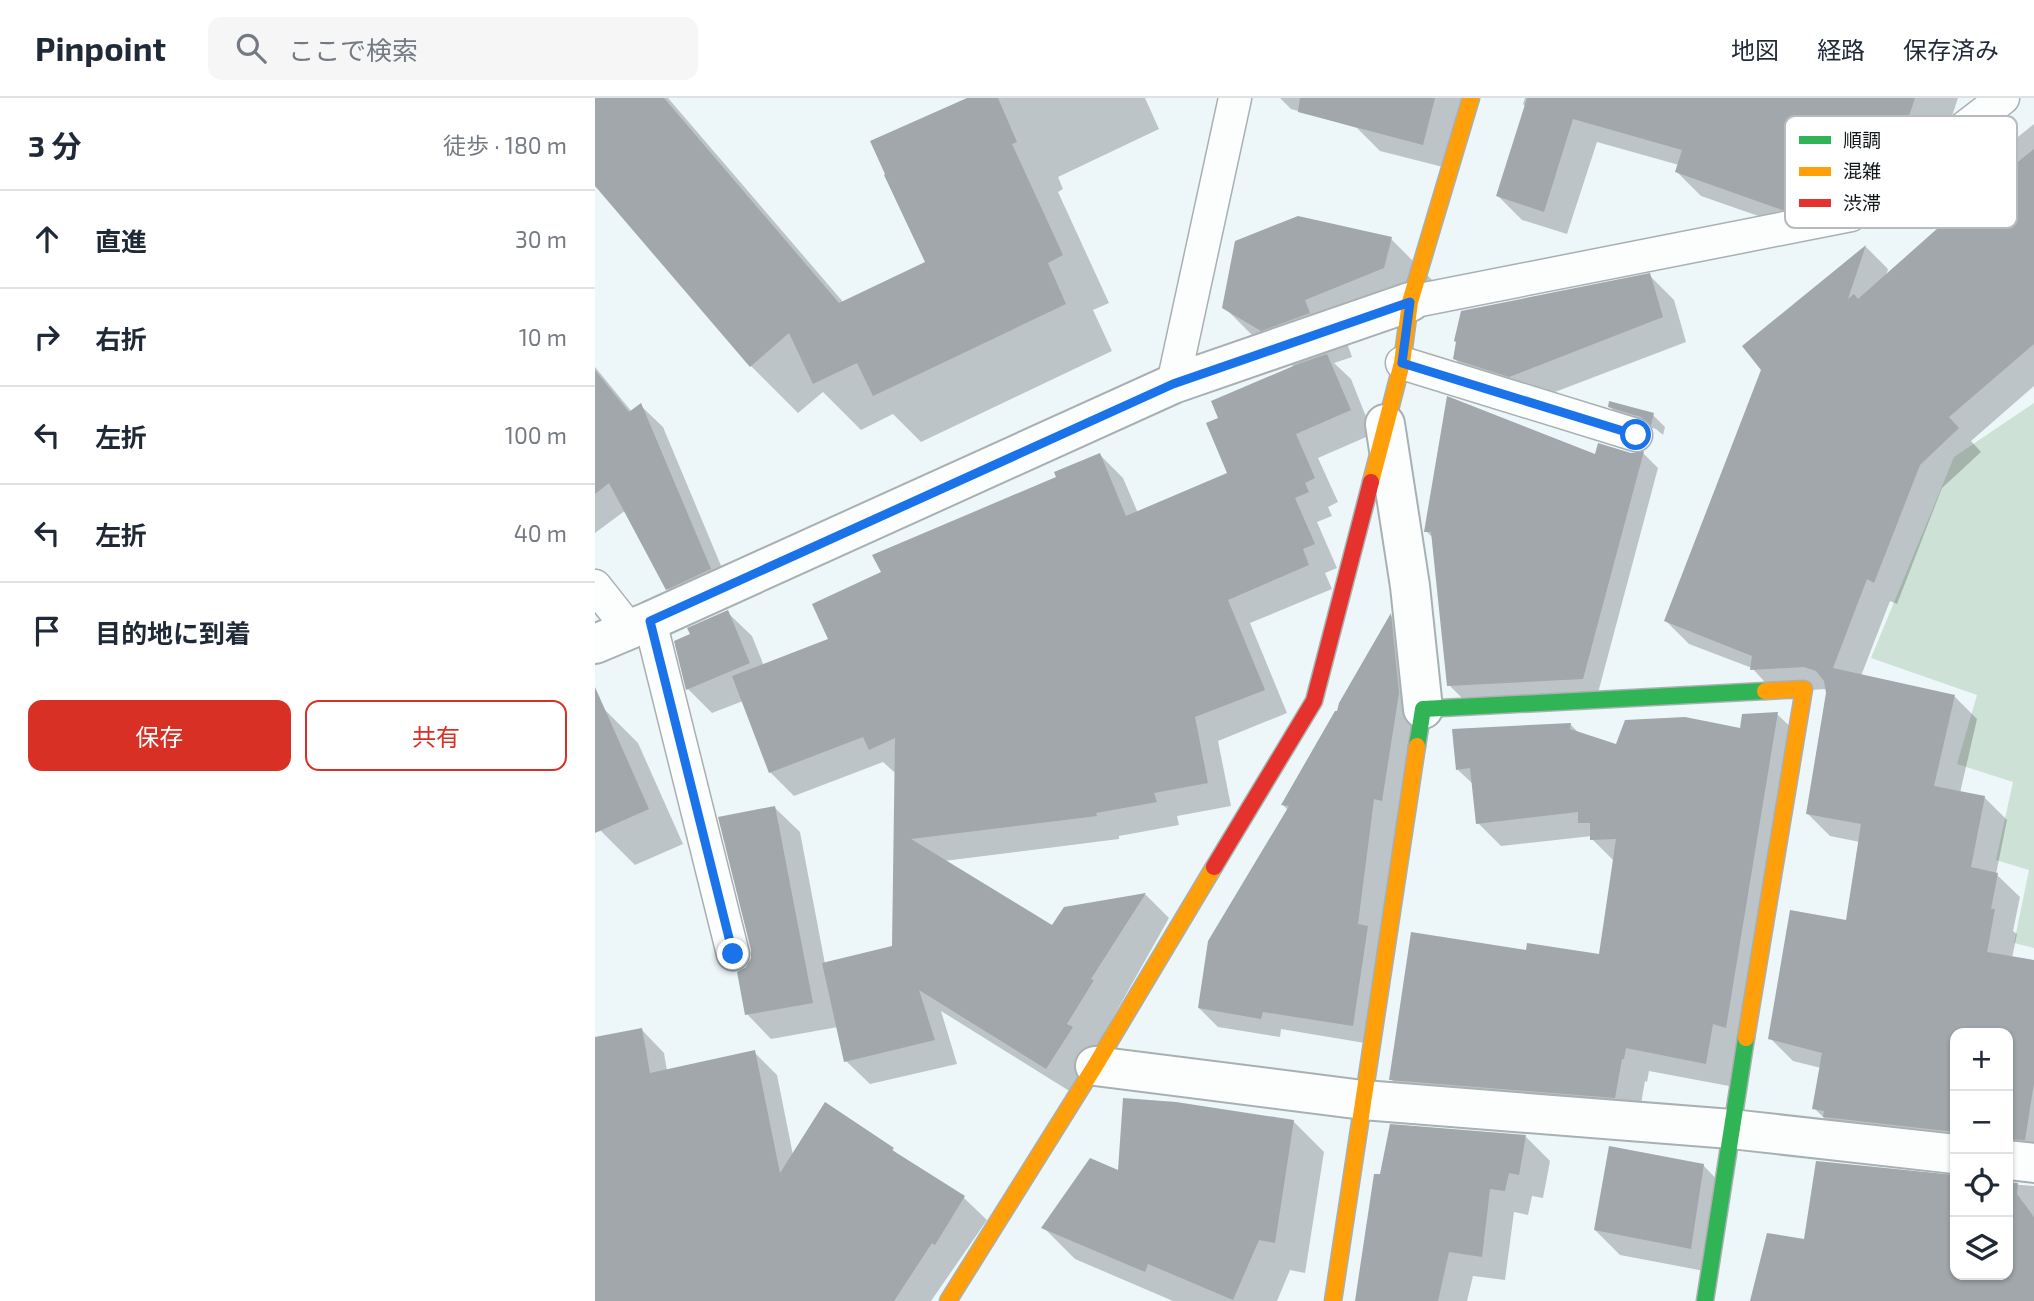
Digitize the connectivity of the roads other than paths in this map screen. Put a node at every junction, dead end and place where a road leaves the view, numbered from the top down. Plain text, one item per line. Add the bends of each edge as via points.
1 (1235, 98) edge
2 (1471, 98) edge
3 (2003, 98) edge
4 (1980, 116) edge
5 (1785, 228) edge
6 (1410, 302) junction
7 (1402, 363) junction
8 (1173, 384) junction
9 (1385, 424) junction
10 (1636, 435) dead end
11 (595, 586) edge
12 (625, 631) edge
13 (1423, 709) junction
14 (733, 954) dead end
15 (1095, 1066) junction
16 (1363, 1100) junction
17 (1731, 1129) junction
18 (1950, 1153) edge
19 (2013, 1161) edge
20 (2034, 1163) edge
21 (948, 1301) edge
22 (1333, 1301) edge
23 (1705, 1301) edge

1 - 8 lane
2 - 6 street
3 - 4 lane
5 - 6 lane
6 - 7 street
6 - 8 street
7 - 9 street
7 - 10 lane
8 - 12 street
9 - 13 street
9 - 15 street via 1314,701
11 - 12 lane
12 - 14 lane
13 - 16 street
13 - 17 street via 1804,689
15 - 16 street
15 - 21 street
16 - 17 street
16 - 22 street
17 - 18 street
17 - 23 street
19 - 20 street

